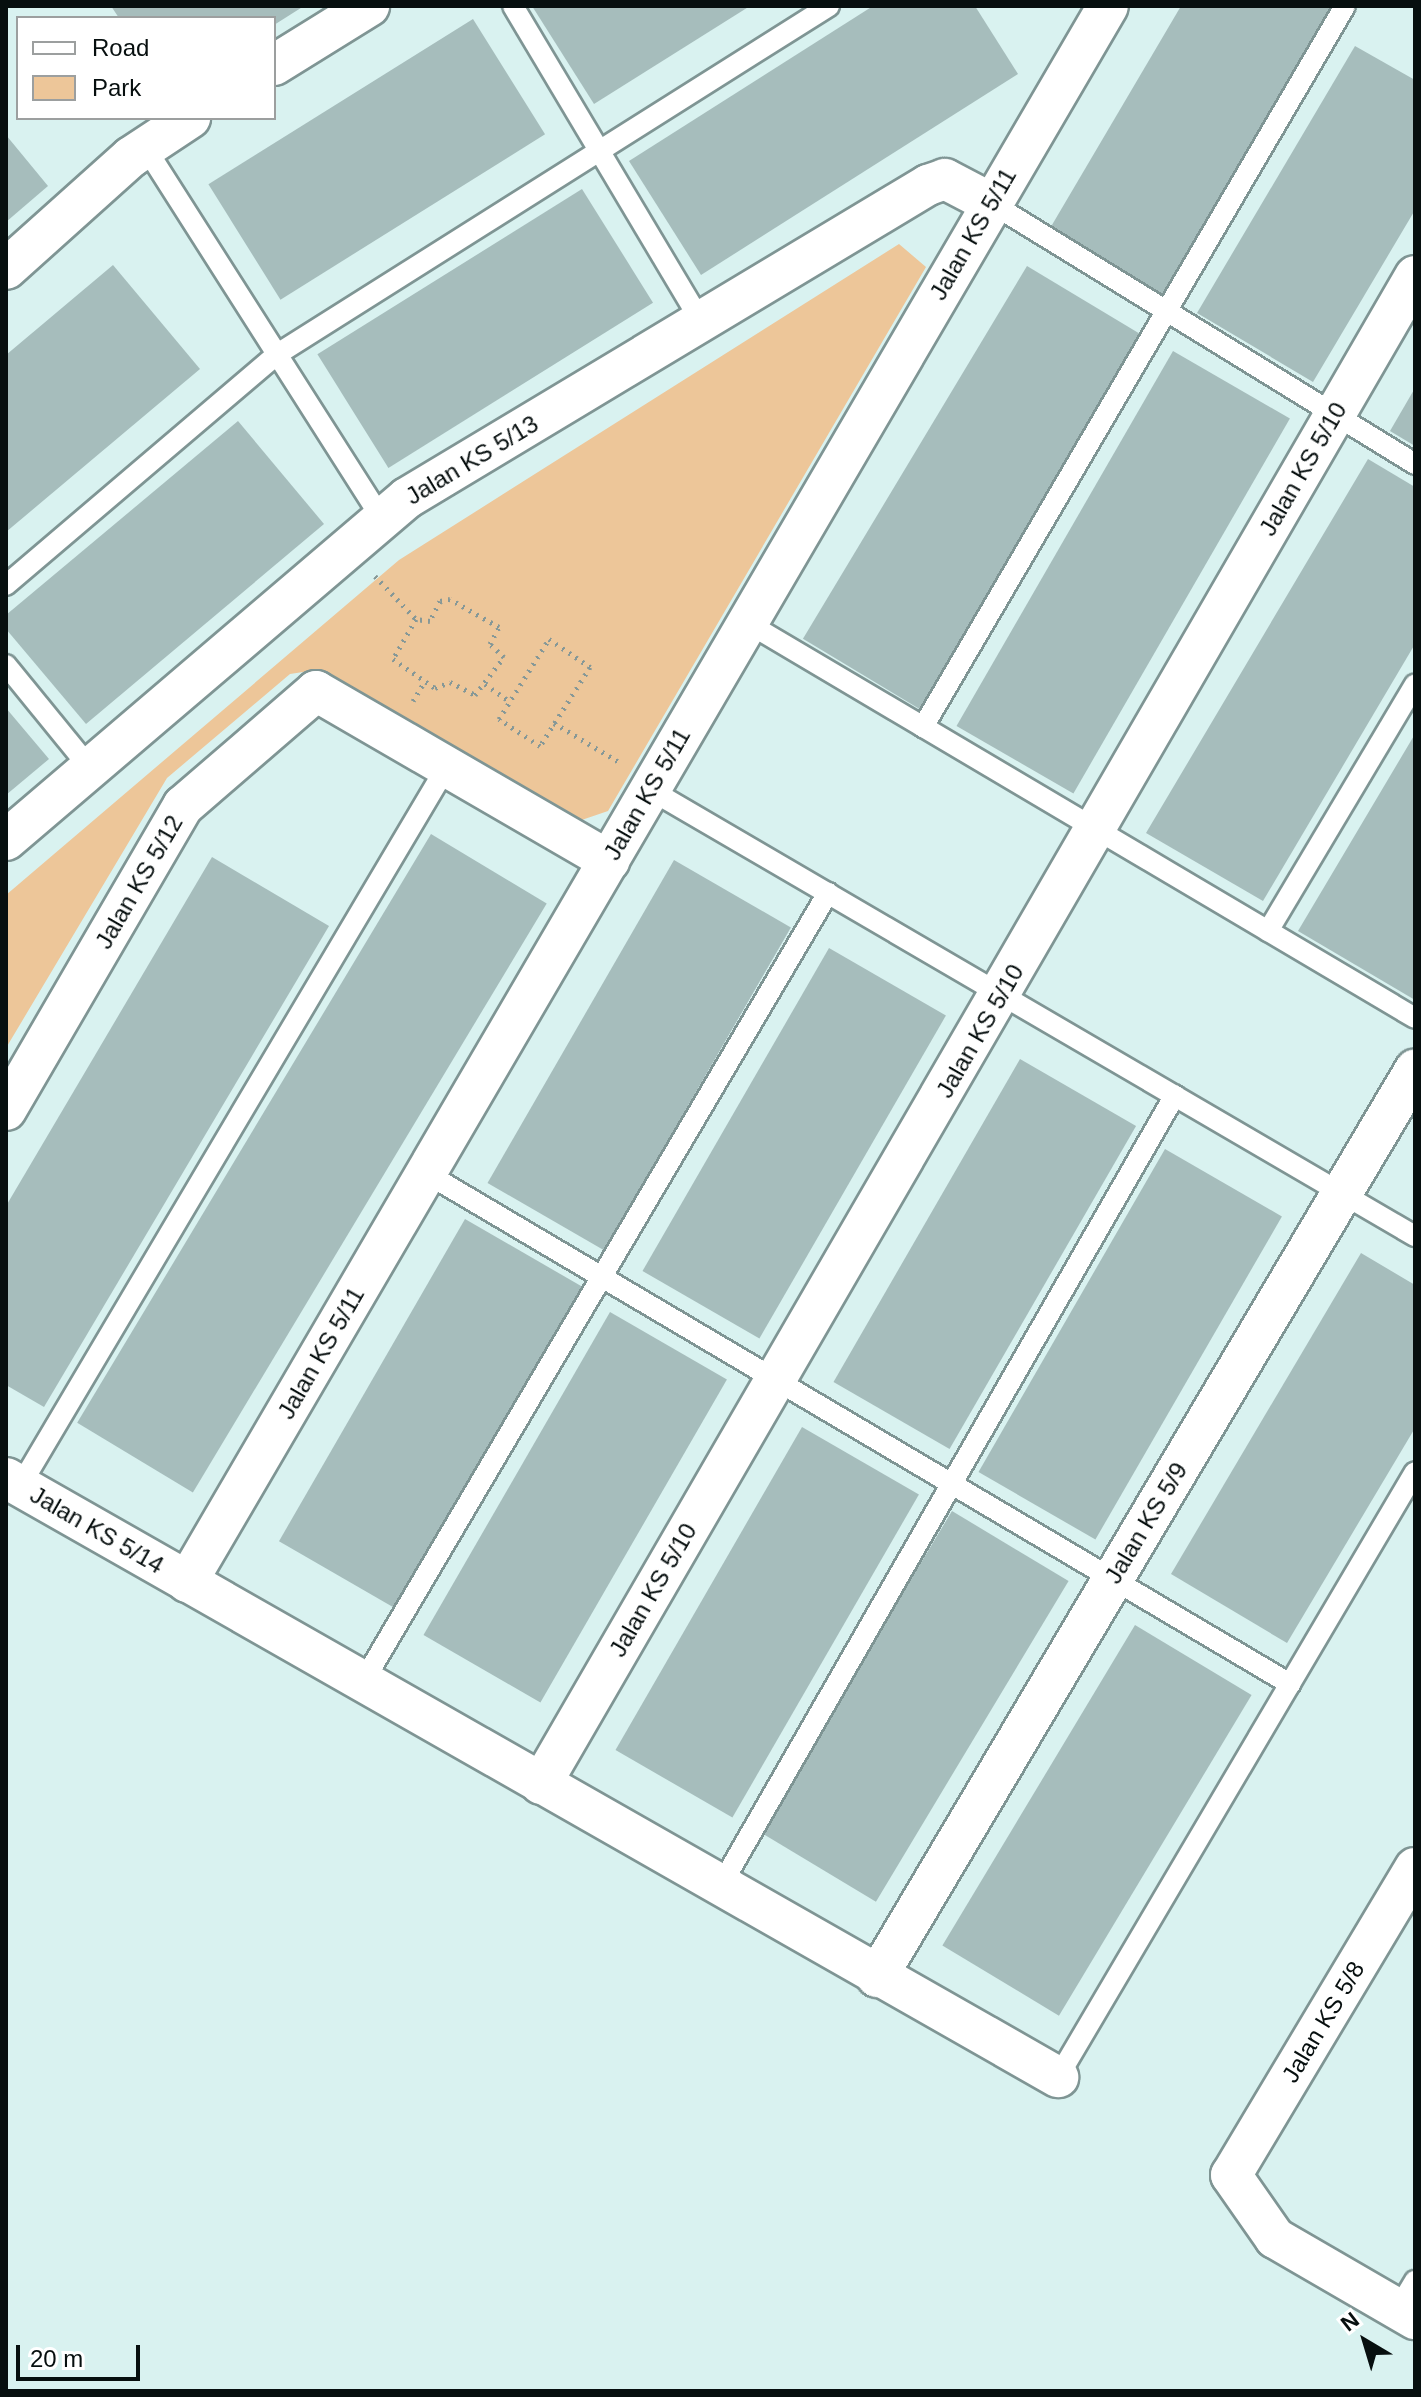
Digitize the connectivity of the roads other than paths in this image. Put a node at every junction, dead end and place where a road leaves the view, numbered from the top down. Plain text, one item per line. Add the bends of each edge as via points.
1 (369, 6) edge
2 (513, 6) edge
3 (829, 6) edge
4 (1108, 6) edge
5 (1345, 6) edge
6 (276, 64) edge
7 (187, 120) edge
8 (145, 147) junction
9 (599, 151) junction
10 (991, 203) junction
11 (6, 269) edge
12 (1415, 276) edge
13 (1167, 310) junction
14 (701, 321) junction
15 (276, 355) junction
16 (1335, 414) junction
17 (1415, 464) edge
18 (381, 517) junction
19 (6, 585) edge
20 (746, 622) junction
21 (6, 665) edge
22 (1415, 684) edge
23 (923, 727) junction
24 (447, 766) junction
25 (90, 768) junction
26 (651, 786) junction
27 (1095, 828) junction
28 (6, 840) edge
29 (609, 861) junction
30 (828, 893) junction
31 (1268, 931) junction
32 (1002, 995) junction
33 (1415, 1018) edge
34 (1415, 1070) edge
35 (1175, 1095) junction
36 (6, 1110) edge
37 (426, 1173) junction
38 (1342, 1193) junction
39 (1415, 1236) edge
40 (602, 1276) junction
41 (775, 1380) junction
42 (1415, 1472) edge
43 (13, 1482) edge
44 (952, 1484) junction
45 (1113, 1579) junction
46 (187, 1582) junction
47 (363, 1682) junction
48 (1290, 1684) junction
49 (541, 1784) junction
50 (1415, 1868) edge
51 (720, 1887) junction
52 (877, 1977) junction
53 (1058, 2077) joint
54 (1409, 2303) edge

1 - 6 street
2 - 9 lane
3 - 9 lane
4 - 10 street, Jalan KS 5/11
5 - 13 lane
7 - 8 street
8 - 11 street
8 - 15 lane
9 - 14 lane
9 - 15 lane
10 - 13 lane
10 - 14 street, Jalan KS 5/13 via 945,179 928,185
10 - 20 street, Jalan KS 5/11
12 - 16 street, Jalan KS 5/10
13 - 16 lane
13 - 23 lane
14 - 18 street, Jalan KS 5/13
15 - 18 lane
15 - 19 lane
16 - 17 lane
16 - 27 street, Jalan KS 5/10
18 - 25 street, Jalan KS 5/13
20 - 23 lane
20 - 26 street, Jalan KS 5/11
21 - 25 lane
22 - 31 lane
23 - 27 lane
24 - 29 street
24 - 36 street, Jalan KS 5/12 via 316,691 183,806
24 - 43 lane
25 - 28 street, Jalan KS 5/13
26 - 29 street, Jalan KS 5/11
26 - 30 lane
27 - 31 lane
27 - 32 street, Jalan KS 5/10
29 - 37 street, Jalan KS 5/11
30 - 32 lane
30 - 40 lane
31 - 33 lane
32 - 35 lane
32 - 41 street, Jalan KS 5/10
34 - 38 street, Jalan KS 5/9
35 - 38 lane
35 - 44 lane
37 - 40 lane
37 - 46 street, Jalan KS 5/11
38 - 39 lane
38 - 45 street, Jalan KS 5/9
40 - 41 lane
40 - 47 lane
41 - 44 lane
41 - 49 street, Jalan KS 5/10
42 - 48 lane
43 - 46 street, Jalan KS 5/14
44 - 45 lane
44 - 51 lane
45 - 48 lane
45 - 52 street, Jalan KS 5/9
46 - 47 street, Jalan KS 5/14
47 - 49 street, Jalan KS 5/14
48 - 53 lane
49 - 51 street, Jalan KS 5/14
50 - 54 street, Jalan KS 5/8 via 1231,2175 1275,2238
51 - 52 street, Jalan KS 5/14
52 - 53 street, Jalan KS 5/14

